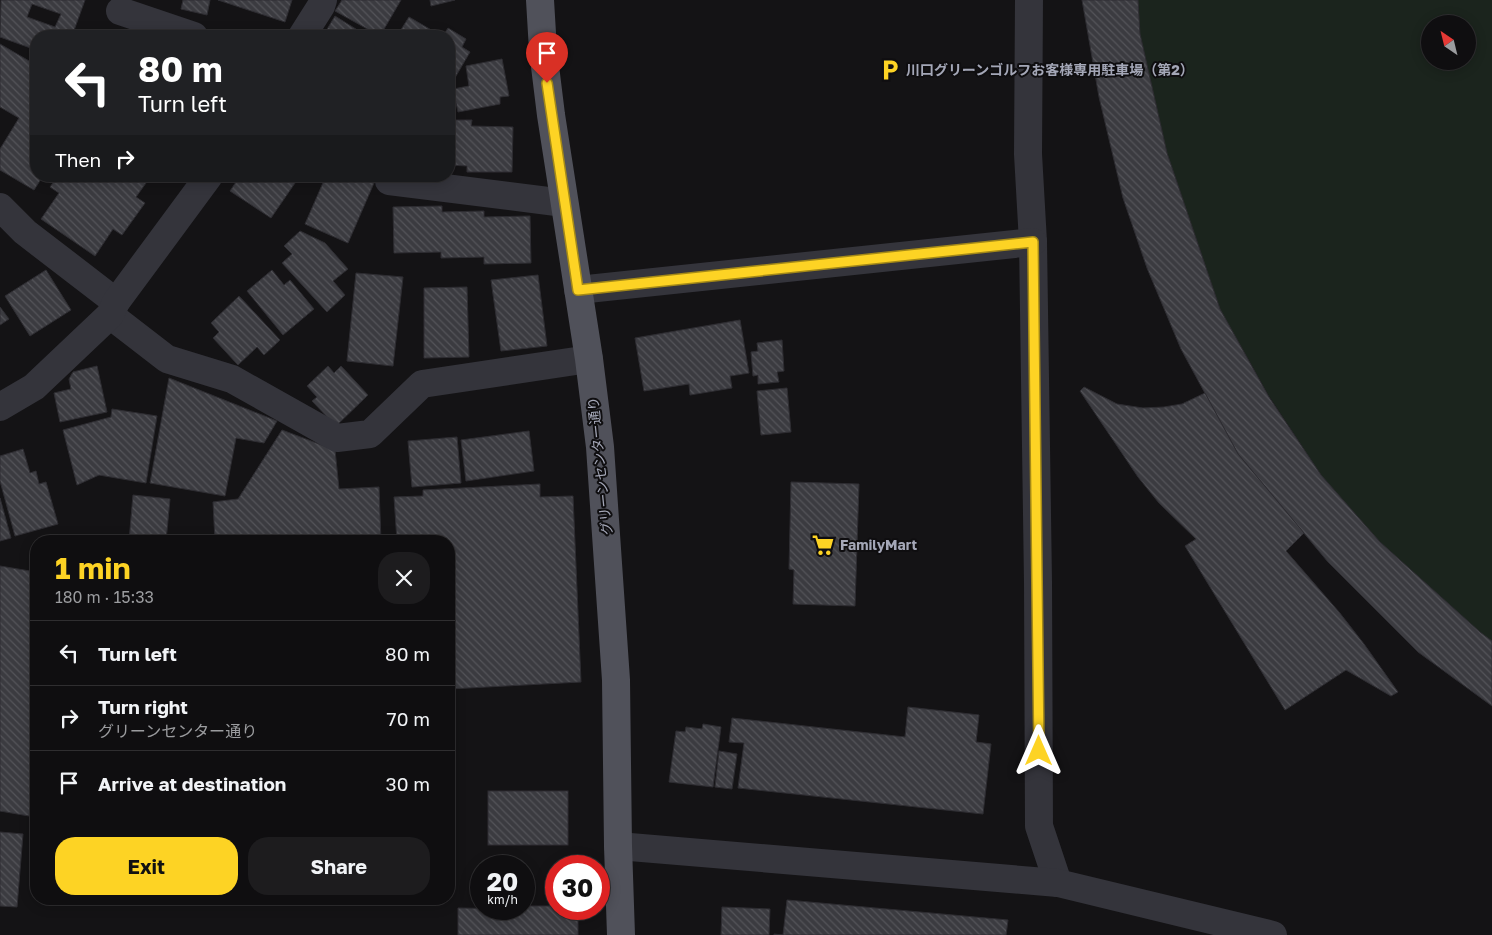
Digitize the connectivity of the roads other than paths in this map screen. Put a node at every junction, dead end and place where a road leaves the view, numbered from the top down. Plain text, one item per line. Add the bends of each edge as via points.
1 (323, 0) edge
2 (540, 0) edge
3 (1029, 0) edge
4 (120, 11) dead end
5 (176, 30) edge
6 (306, 30) edge
7 (205, 182) edge
8 (397, 182) edge
9 (564, 203) junction
10 (0, 207) edge
11 (1033, 242) junction
12 (578, 290) junction
13 (113, 309) junction
14 (588, 359) junction
15 (0, 407) edge
16 (618, 846) junction
17 (1058, 883) junction
18 (621, 935) edge
19 (1273, 935) edge

1 - 6 street
2 - 9 main road, グリーンセンター通り via 543,50
3 - 11 street via 1028,154
4 - 5 street
7 - 13 street
8 - 9 street
9 - 12 main road, グリーンセンター通り
10 - 13 street
11 - 12 street
11 - 17 street via 1039,826
12 - 14 main road, グリーンセンター通り
13 - 14 street via 167,359 232,380 337,438 370,434 422,384
13 - 15 street via 34,387
14 - 16 main road, グリーンセンター通り via 600,447 609,559 616,680
16 - 17 street
16 - 18 main road, グリーンセンター通り
17 - 19 street

